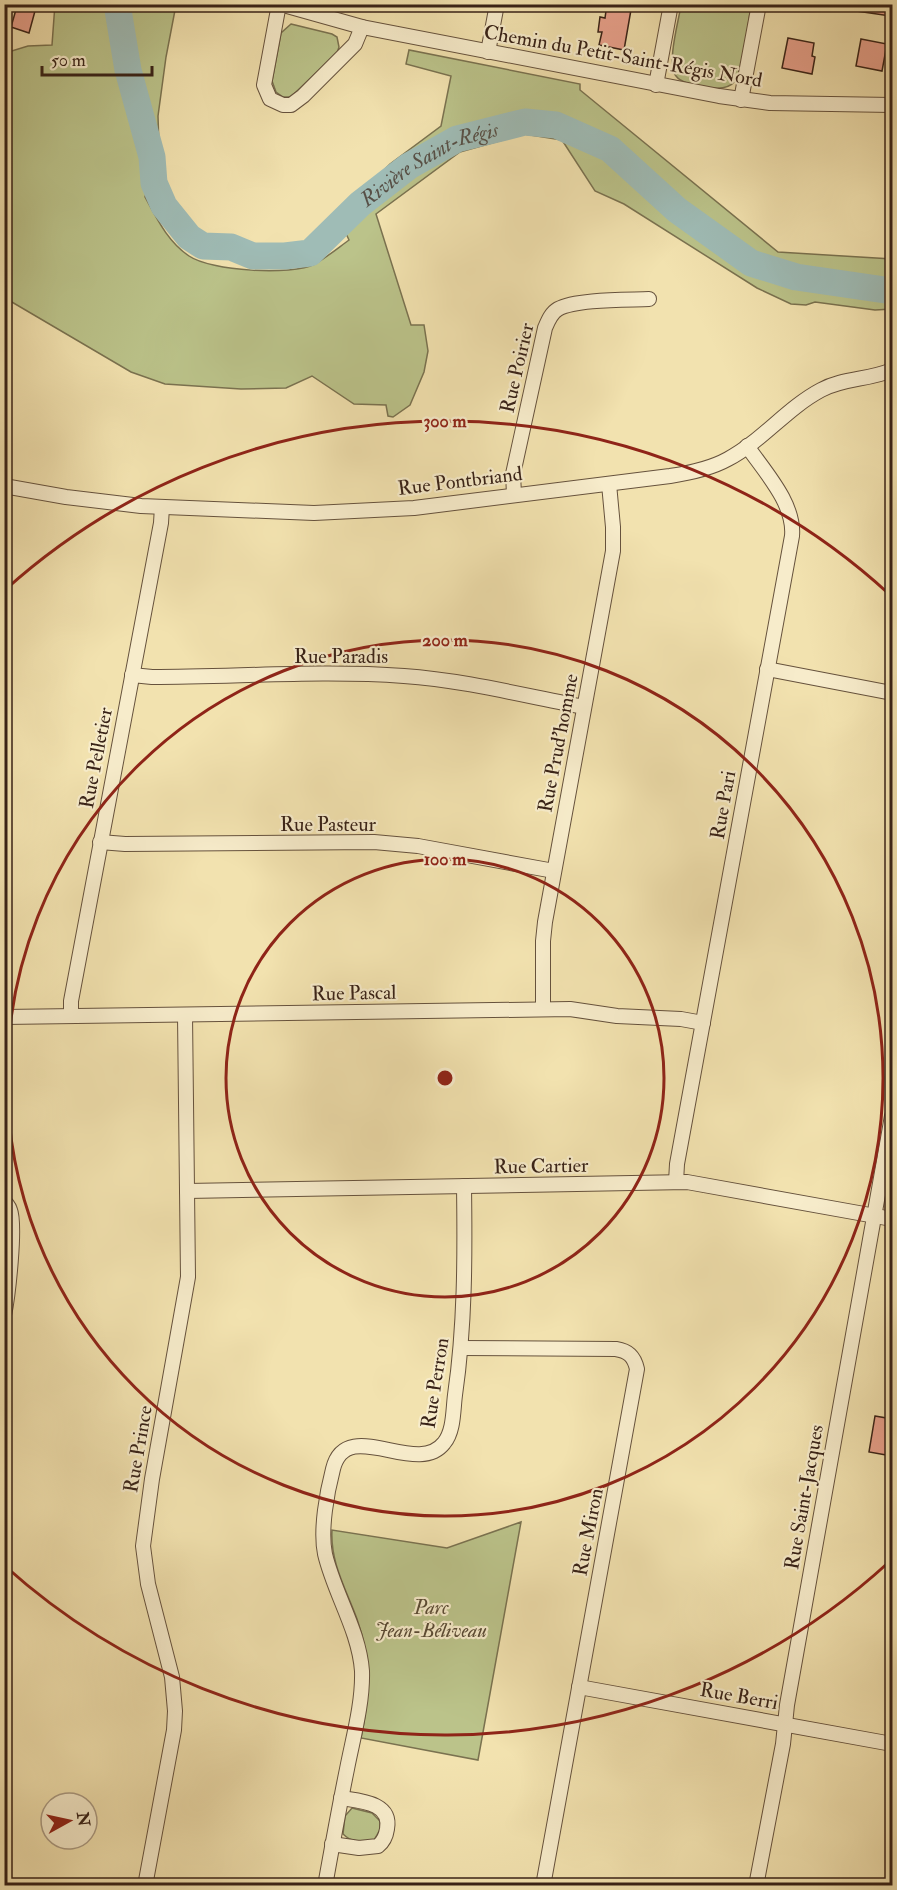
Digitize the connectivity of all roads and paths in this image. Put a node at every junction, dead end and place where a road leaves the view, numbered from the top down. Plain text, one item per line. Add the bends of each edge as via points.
1 (279, 4) edge
2 (497, 4) edge
3 (671, 4) edge
4 (759, 4) edge
5 (362, 27) junction
6 (488, 52) junction
7 (656, 85) junction
8 (741, 100) junction
9 (892, 105) edge
10 (649, 298) dead end
11 (892, 370) edge
12 (747, 446) junction
13 (609, 484) junction
14 (4, 486) edge
15 (514, 494) junction
16 (162, 507) junction
17 (767, 669) junction
18 (132, 675) junction
19 (892, 693) edge
20 (584, 707) junction
21 (100, 842) junction
22 (554, 871) junction
23 (543, 1009) junction
24 (185, 1015) junction
25 (71, 1016) junction
26 (4, 1017) edge
27 (703, 1023) junction
28 (892, 1116) edge
29 (676, 1182) junction
30 (464, 1186) junction
31 (187, 1191) junction
32 (4, 1202) edge
33 (875, 1216) junction
34 (892, 1219) edge
35 (4, 1316) edge
36 (461, 1348) junction
37 (579, 1687) junction
38 (784, 1724) junction
39 (892, 1744) edge
40 (341, 1798) junction
41 (332, 1844) junction
42 (145, 1886) edge
43 (325, 1886) edge
44 (543, 1886) edge
45 (756, 1886) edge

1 - 5 street, Chemin du Petit-Saint-Régis Nord
1 - 5 street via 264,85 270,99 283,105 291,105 303,96 355,44
2 - 6 street
3 - 7 street
4 - 8 street
5 - 6 street, Chemin du Petit-Saint-Régis Nord
6 - 7 street, Chemin du Petit-Saint-Régis Nord
7 - 8 street, Chemin du Petit-Saint-Régis Nord
8 - 9 street, Chemin du Petit-Saint-Régis Nord
10 - 15 street, Rue Poirier via 573,304 552,314 544,328 513,474
11 - 12 street, Rue Pontbriand via 819,391
12 - 13 street, Rue Pontbriand via 706,469
12 - 17 street, Rue Pari via 789,507 792,523
13 - 15 street, Rue Pontbriand
13 - 20 street, Rue Prud'homme via 612,551
14 - 16 street, Rue Pontbriand
15 - 16 street, Rue Pontbriand via 414,508 337,512 262,513
16 - 18 street, Rue Pelletier
17 - 19 street
17 - 27 street, Rue Pari
18 - 20 street, Rue Paradis via 405,676
18 - 21 street, Rue Pelletier
20 - 22 street, Rue Prud'homme
21 - 22 street, Rue Pasteur via 388,843
21 - 25 street, Rue Pelletier
22 - 23 street, Rue Prud'homme via 543,932
23 - 24 street, Rue Pascal
23 - 27 street, Rue Pascal
24 - 25 street, Rue Pascal
24 - 31 street, Rue Prince
25 - 26 street, Rue Pascal
27 - 29 street, Rue Pari
28 - 33 street, Rue Saint-Jacques
29 - 30 street, Rue Cartier
29 - 33 street, Rue Cartier
30 - 31 street, Rue Cartier
30 - 36 street, Rue Perron
31 - 42 street, Rue Prince via 186,1296 144,1530 144,1562 172,1677 175,1711
32 - 35 street via 11,1216
33 - 34 street, Rue Cartier
33 - 38 street, Rue Saint-Jacques
36 - 37 street, Rue Miron via 616,1349 628,1353 635,1362 636,1383
36 - 40 street, Rue Perron via 450,1429 442,1445 433,1452 420,1454 351,1446 333,1466 324,1519 325,1552 362,1670
37 - 38 street, Rue Berri
37 - 44 street, Rue Miron
38 - 39 street, Rue Berri
38 - 45 street, Rue Saint-Jacques
40 - 41 street, Rue Perron
40 - 41 street via 381,1808 388,1822 387,1833 381,1844 372,1848
41 - 43 street, Rue Perron

